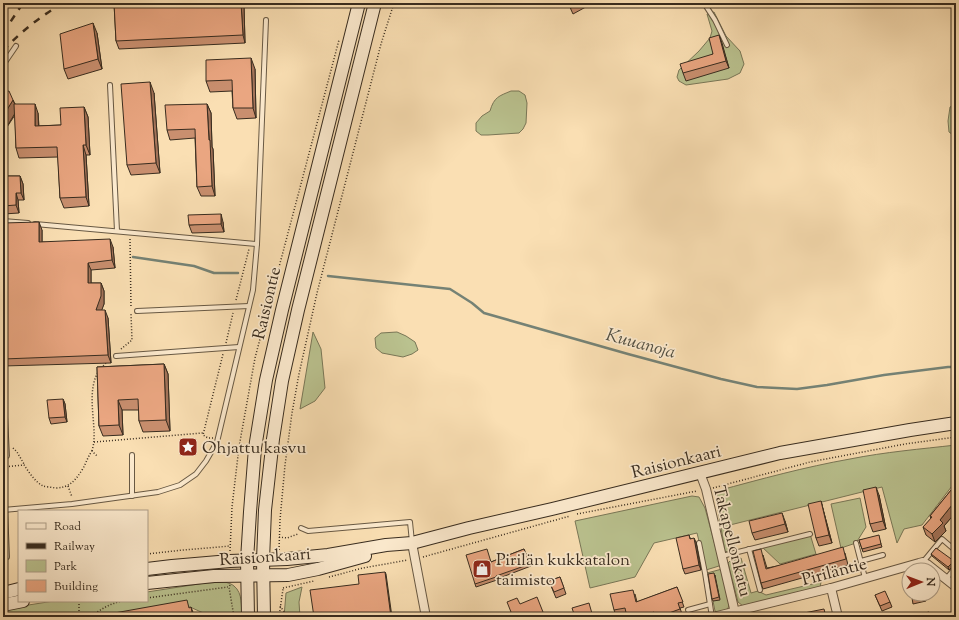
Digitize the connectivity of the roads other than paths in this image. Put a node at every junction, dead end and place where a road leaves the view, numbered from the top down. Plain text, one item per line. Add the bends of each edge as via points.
1 (359, 3) edge
2 (375, 3) edge
3 (704, 3) edge
4 (266, 20) dead end
5 (727, 45) dead end
6 (16, 46) dead end
7 (3, 65) edge
8 (110, 85) dead end
9 (3, 221) edge
10 (118, 231) junction
11 (258, 244) junction
12 (249, 306) junction
13 (137, 311) dead end
14 (239, 347) junction
15 (115, 356) road end
16 (3, 378) edge
17 (956, 423) edge
18 (132, 455) dead end
19 (3, 457) edge
20 (700, 473) junction
21 (132, 496) junction
22 (4, 510) edge
23 (28, 510) edge
24 (301, 528) dead end
25 (810, 534) dead end
26 (5, 537) edge
27 (409, 543) junction
28 (699, 543) dead end
29 (856, 543) dead end
30 (749, 549) junction
31 (956, 551) edge
32 (883, 555) dead end
33 (722, 556) junction
34 (3, 557) edge
35 (247, 560) junction
36 (263, 560) junction
37 (861, 561) junction
38 (923, 562) edge
39 (956, 567) edge
40 (901, 568) edge
41 (148, 569) edge
42 (263, 575) junction
43 (941, 575) edge
44 (247, 576) junction
45 (865, 578) junction
46 (946, 579) junction
47 (148, 583) edge
48 (956, 587) edge
49 (831, 588) junction
50 (18, 589) edge
51 (760, 590) dead end
52 (3, 593) edge
53 (18, 602) edge
54 (710, 604) junction
55 (3, 605) edge
56 (688, 610) dead end
57 (736, 614) edge
58 (248, 617) edge
59 (264, 617) edge
60 (426, 617) edge
61 (712, 617) edge
62 (838, 617) edge

1 - 35 main road, Raisiontie via 266,380 255,448
2 - 36 main road, Raisiontie via 282,381 265,510
3 - 5 lane
4 - 11 lane
6 - 7 lane
8 - 10 lane
9 - 10 lane
10 - 11 lane
11 - 12 lane
12 - 13 lane
12 - 14 lane
14 - 15 lane
14 - 21 lane via 217,442 206,461 196,474 180,485
16 - 19 lane via 7,456
17 - 20 main road, Raisionkaari via 780,453
18 - 21 lane
20 - 27 main road, Raisionkaari
20 - 33 street, Takapellonkatu
21 - 23 lane
22 - 23 lane
22 - 26 lane
24 - 27 lane via 308,531 410,522
25 - 30 lane
26 - 34 lane via 7,557
27 - 36 main road, Raisionkaari via 328,555
27 - 42 main road, Raisionkaari via 318,569 288,575
27 - 60 street via 415,558
28 - 54 lane
29 - 37 lane
30 - 33 lane
30 - 51 lane
31 - 38 lane via 942,539
32 - 37 lane
33 - 57 street, Takapellonkatu
35 - 36 main road, Raisionkaari
35 - 41 main road, Raisionkaari
35 - 44 main road, Raisiontie
36 - 42 main road, Raisiontie
37 - 45 lane
39 - 46 lane
40 - 45 street, Piriläntie
42 - 44 main road, Raisionkaari
42 - 59 main road, Raisiontie
43 - 46 street
44 - 47 main road, Raisionkaari via 214,576
44 - 58 main road, Raisiontie
45 - 49 street, Piriläntie
46 - 48 street
49 - 57 street, Piriläntie
49 - 62 street
50 - 52 main road
53 - 55 main road
54 - 56 lane
54 - 61 lane
57 - 61 street, Piriläntie

